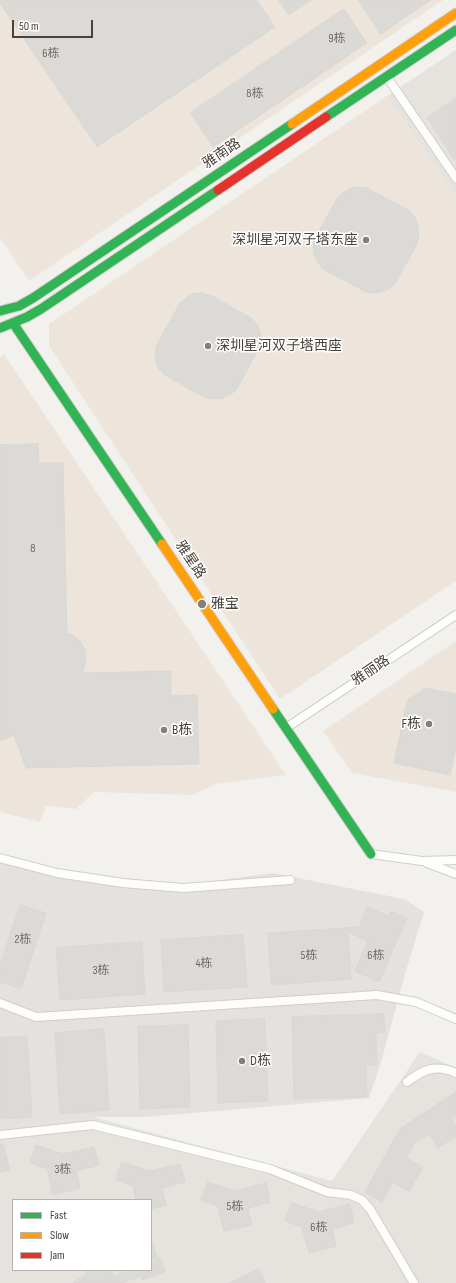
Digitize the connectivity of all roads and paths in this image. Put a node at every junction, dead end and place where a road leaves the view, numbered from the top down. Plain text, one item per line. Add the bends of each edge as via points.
1 (456, 14) edge
2 (456, 30) edge
3 (387, 77) junction
4 (456, 178) edge
5 (1, 308) edge
6 (13, 323) junction
7 (0, 328) edge
8 (456, 614) edge
9 (286, 728) junction
10 (371, 854) joint
11 (0, 858) edge
12 (456, 860) edge
13 (422, 861) junction
14 (456, 874) edge
15 (290, 880) dead end
16 (0, 1003) edge
17 (456, 1019) edge
18 (456, 1073) edge
19 (407, 1082) dead end
20 (0, 1135) edge
21 (414, 1283) edge

1 - 5 street, 雅南路 via 33,298 19,306
2 - 3 street, 雅南路
3 - 4 street
3 - 6 street, 雅南路 via 41,309
6 - 7 street, 雅南路
6 - 9 street, 雅星路
8 - 9 street, 雅丽路
9 - 10 street, 雅星路
10 - 13 street
11 - 15 street via 57,873 123,883 176,887
12 - 13 street
13 - 14 street
16 - 17 street via 36,1017 377,994 416,1002
18 - 19 street via 437,1068 424,1071
20 - 21 street via 93,1125 270,1170 327,1192 351,1194 370,1208

